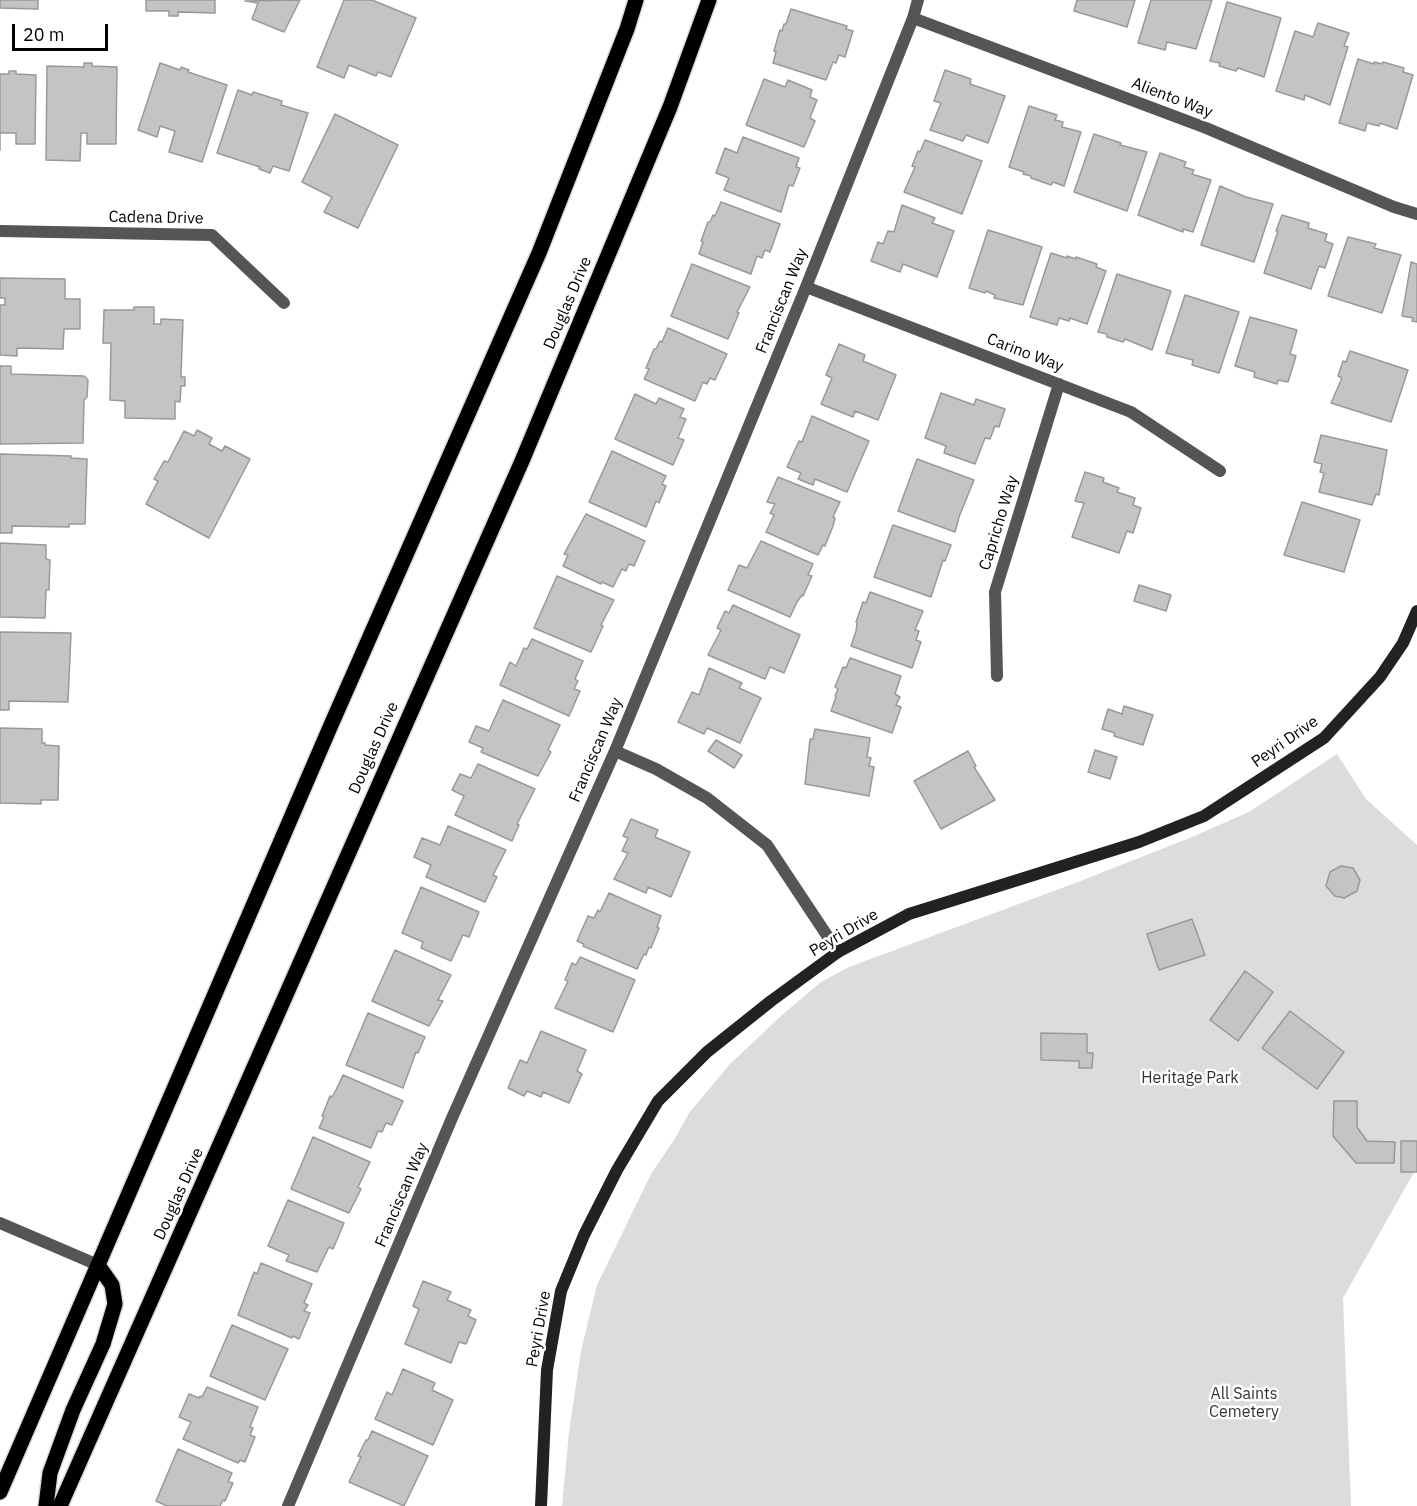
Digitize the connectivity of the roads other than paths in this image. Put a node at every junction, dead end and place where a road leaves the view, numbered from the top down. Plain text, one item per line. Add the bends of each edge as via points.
1 (636, 0) edge
2 (709, 0) edge
3 (918, 0) edge
4 (913, 18) junction
5 (1417, 214) edge
6 (0, 231) edge
7 (806, 287) junction
8 (284, 303) dead end
9 (1059, 384) junction
10 (1220, 471) dead end
11 (1417, 611) edge
12 (997, 676) dead end
13 (615, 751) junction
14 (838, 952) junction
15 (0, 1223) edge
16 (98, 1265) junction
17 (0, 1492) edge
18 (46, 1506) edge
19 (60, 1506) edge
20 (288, 1506) edge
21 (541, 1506) edge

1 - 16 main road via 539,253
2 - 19 main road, Douglas Drive via 670,107 522,460
3 - 4 street, Franciscan Way
4 - 5 street, Aliento Way via 1206,128
4 - 7 street, Franciscan Way
6 - 8 street, Cadena Drive via 212,235
7 - 9 street, Carino Way
7 - 13 street, Franciscan Way
9 - 10 street, Carino Way via 1131,412
9 - 12 street, Capricho Way via 994,592
11 - 14 street, Peyri Drive via 1403,643 1380,677 1324,738 1204,816 1139,842 909,914
13 - 14 street via 707,798 767,845
13 - 20 street, Franciscan Way via 452,1118
14 - 21 street, Peyri Drive via 707,1052 658,1101 617,1170 584,1234 561,1291 547,1370
15 - 16 street
16 - 17 main road
16 - 18 main road via 112,1286 115,1304 103,1344 50,1473

